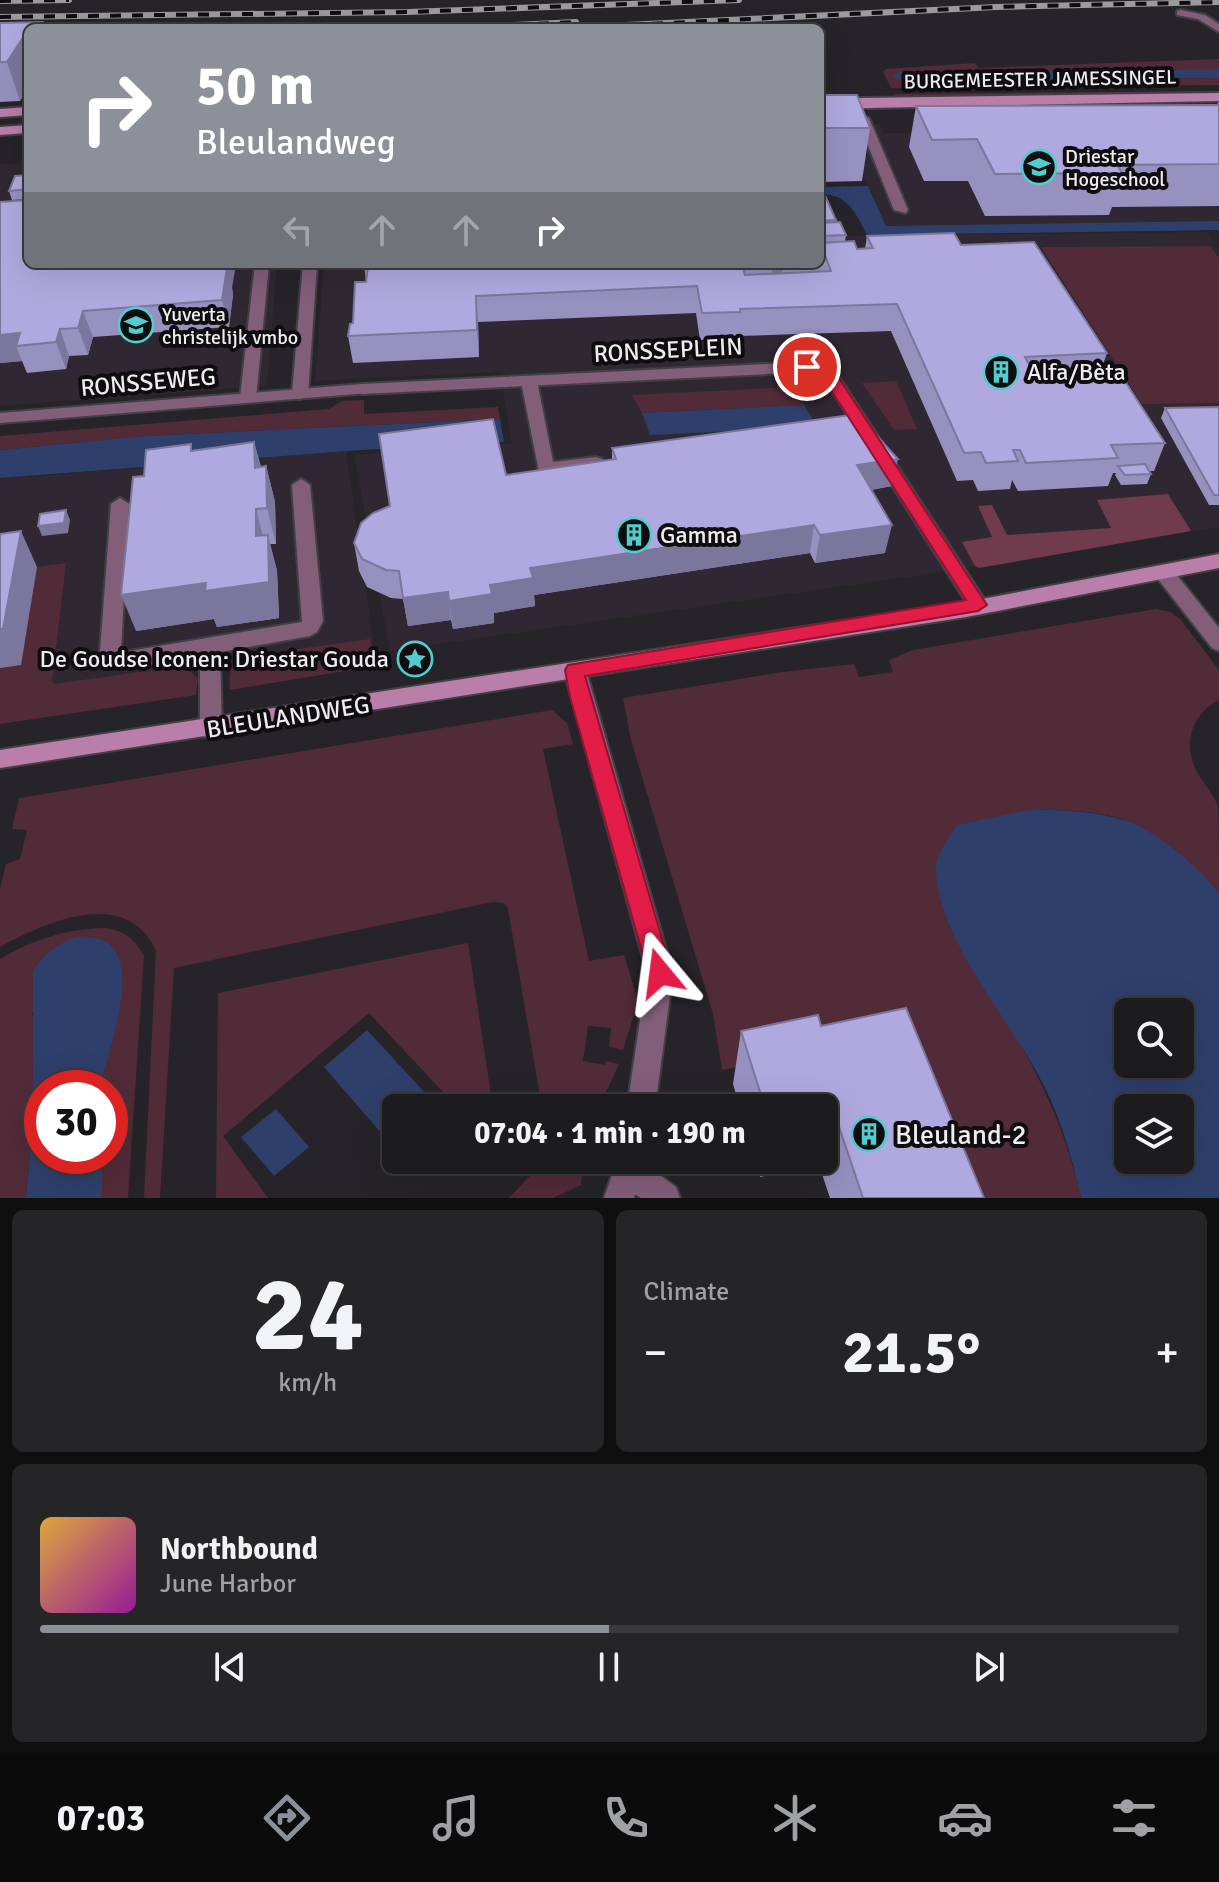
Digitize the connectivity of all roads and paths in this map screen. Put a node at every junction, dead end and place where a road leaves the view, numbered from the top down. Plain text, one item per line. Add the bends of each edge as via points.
1 (1181, 13) dead end
2 (1216, 28) edge
3 (1219, 97) edge
4 (824, 107) edge
5 (1219, 107) edge
6 (863, 110) junction
7 (24, 111) edge
8 (0, 113) edge
9 (24, 129) edge
10 (0, 131) edge
11 (901, 210) dead end
12 (262, 268) edge
13 (310, 268) edge
14 (529, 381) junction
15 (362, 389) joint
16 (300, 394) junction
17 (248, 398) junction
18 (0, 418) edge
19 (607, 462) edge
20 (301, 485) dead end
21 (120, 504) dead end
22 (1219, 561) edge
23 (1165, 574) junction
24 (978, 605) junction
25 (1219, 643) edge
26 (210, 647) junction
27 (575, 670) junction
28 (211, 730) junction
29 (0, 759) edge
30 (643, 1094) edge
31 (626, 1176) edge
32 (665, 1198) edge

1 - 2 street via 1201,17
3 - 6 main road, BURGEMEESTER JAMESSINGEL
4 - 6 main road, BURGEMEESTER JAMESSINGEL
5 - 6 main road, BURGEMEESTER JAMESSINGEL
6 - 11 street
7 - 8 main road
9 - 10 main road
12 - 17 street
13 - 16 street
14 - 15 street, RONSSEPLEIN
14 - 19 street via 545,468
14 - 24 street, RONSSEPLEIN via 807,367 828,372 863,437
15 - 16 street, RONSSEWEG
16 - 17 street, RONSSEWEG
17 - 18 street, RONSSEWEG
20 - 26 street via 310,627
21 - 26 street via 110,652 124,660
22 - 23 main road, BLEULANDWEG
23 - 24 main road, BLEULANDWEG
23 - 25 street
24 - 27 main road, BLEULANDWEG
26 - 28 street
27 - 28 main road, BLEULANDWEG
27 - 30 street via 660,973
28 - 29 main road, BLEULANDWEG
31 - 32 street

